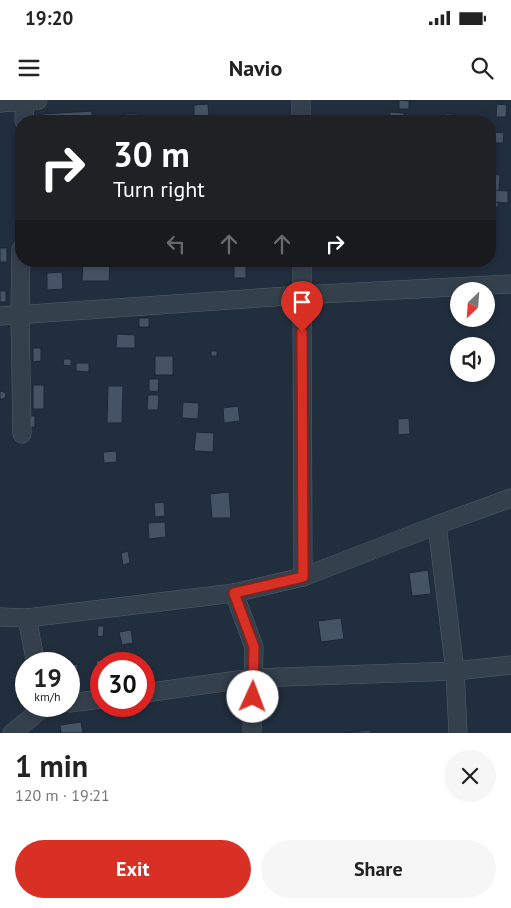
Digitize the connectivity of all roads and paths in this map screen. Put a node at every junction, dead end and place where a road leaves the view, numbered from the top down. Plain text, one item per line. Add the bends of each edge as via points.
1 (29, 100) edge
2 (301, 100) edge
3 (0, 103) edge
4 (25, 115) edge
5 (301, 115) edge
6 (21, 267) edge
7 (302, 267) edge
8 (511, 284) edge
9 (302, 295) junction
10 (20, 314) junction
11 (0, 316) edge
12 (22, 434) dead end
13 (511, 498) edge
14 (438, 525) junction
15 (303, 577) junction
16 (234, 593) junction
17 (0, 617) edge
18 (27, 618) junction
19 (34, 652) edge
20 (511, 665) edge
21 (455, 671) junction
22 (253, 678) junction
23 (155, 691) edge
24 (32, 717) edge
25 (12, 733) edge
26 (252, 733) edge
27 (458, 733) edge

1 - 3 street
1 - 4 street
2 - 5 street
6 - 10 street
7 - 9 street
8 - 9 street
9 - 10 street
9 - 15 street
10 - 11 street
10 - 12 street
13 - 14 street
14 - 15 street
14 - 21 street
15 - 16 street
16 - 18 street
16 - 22 street via 254,647
17 - 18 street
18 - 19 street
20 - 21 street
21 - 22 street
21 - 27 street
22 - 23 street
22 - 26 street
24 - 25 street

